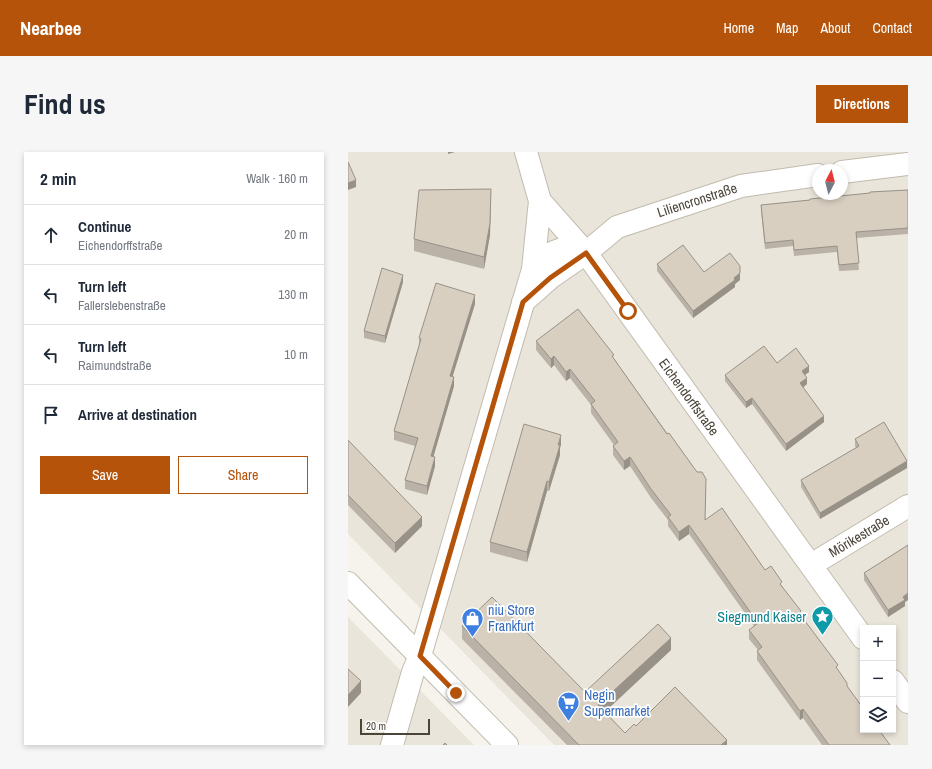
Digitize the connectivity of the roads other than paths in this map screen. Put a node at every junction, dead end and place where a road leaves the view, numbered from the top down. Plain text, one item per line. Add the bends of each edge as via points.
1 (526, 152) edge
2 (850, 164) edge
3 (908, 164) edge
4 (812, 176) edge
5 (540, 201) junction
6 (586, 253) junction
7 (533, 269) junction
8 (523, 302) junction
9 (908, 506) edge
10 (811, 565) junction
11 (348, 583) edge
12 (860, 634) edge
13 (420, 656) junction
14 (896, 685) edge
15 (908, 702) edge
16 (392, 745) edge
17 (507, 745) edge

1 - 5 street, Eichendorffstraße
2 - 3 street
4 - 6 street, Liliencronstraße via 741,186 624,224
5 - 6 street, Eichendorffstraße
5 - 7 street
6 - 7 street via 562,249 546,256
6 - 8 street, Liliencronstraße via 550,278
6 - 10 street, Eichendorffstraße
7 - 8 street
8 - 13 street
9 - 10 street, Mörikestraße
10 - 12 street, Eichendorffstraße
11 - 13 street
13 - 16 street
13 - 17 street
14 - 15 street

